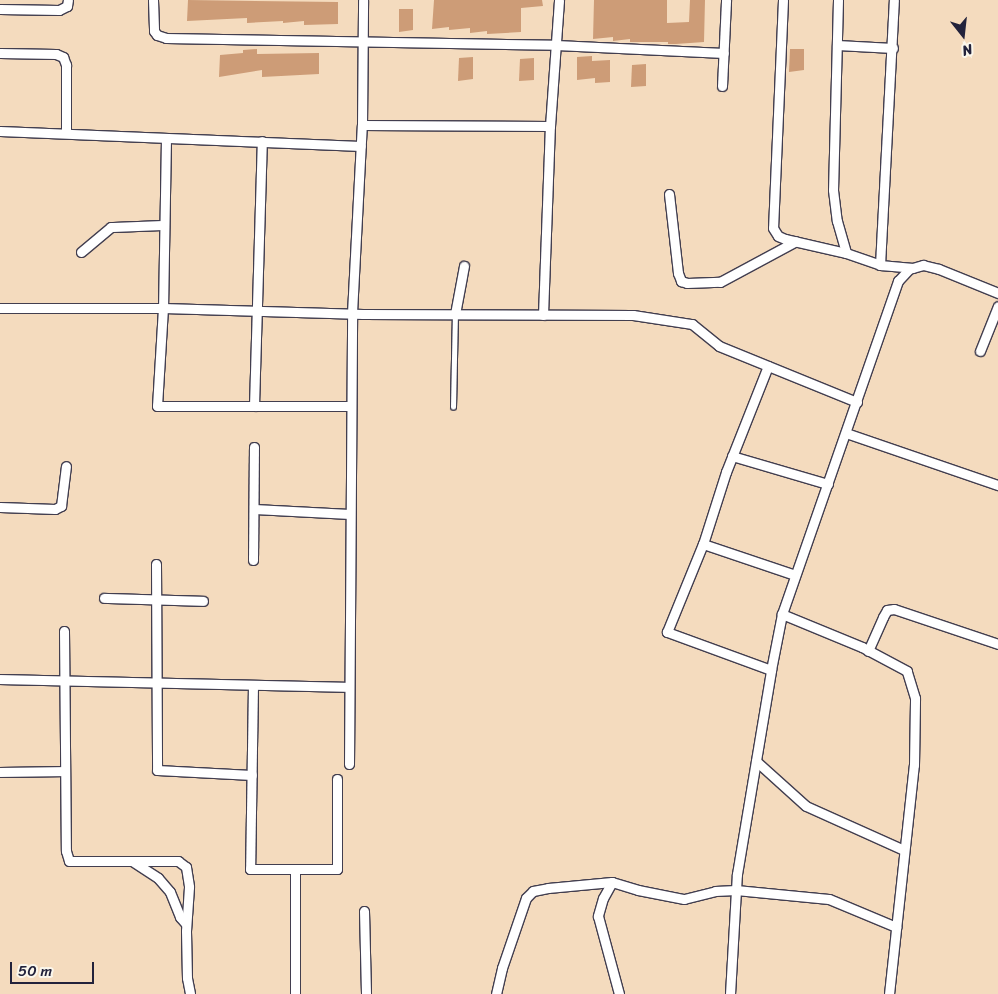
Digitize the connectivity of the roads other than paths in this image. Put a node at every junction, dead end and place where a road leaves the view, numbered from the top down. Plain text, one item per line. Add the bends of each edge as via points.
1 (68, 0) edge
2 (153, 0) edge
3 (364, 0) edge
4 (559, 0) edge
5 (726, 0) edge
6 (783, 0) edge
7 (838, 0) edge
8 (894, 0) edge
9 (0, 8) edge
10 (363, 43) junction
11 (556, 44) junction
12 (837, 45) junction
13 (893, 48) junction
14 (0, 53) edge
15 (724, 53) junction
16 (722, 86) dead end
17 (362, 125) junction
18 (550, 126) junction
19 (0, 131) edge
20 (66, 133) junction
21 (166, 138) junction
22 (262, 141) junction
23 (361, 146) junction
24 (669, 194) dead end
25 (164, 225) junction
26 (796, 241) junction
27 (81, 252) dead end
28 (846, 253) junction
29 (880, 265) junction
30 (464, 266) dead end
31 (912, 268) junction
32 (998, 293) edge
33 (998, 306) edge
34 (0, 308) edge
35 (163, 308) junction
36 (258, 310) junction
37 (352, 313) junction
38 (455, 314) junction
39 (543, 315) junction
40 (980, 351) dead end
41 (768, 366) junction
42 (857, 402) junction
43 (254, 406) junction
44 (351, 406) junction
45 (453, 407) dead end
46 (846, 433) junction
47 (254, 447) dead end
48 (732, 456) junction
49 (66, 466) dead end
50 (828, 484) junction
51 (998, 485) edge
52 (0, 507) edge
53 (254, 510) junction
54 (350, 514) junction
55 (703, 544) junction
56 (253, 560) dead end
57 (156, 564) dead end
58 (795, 575) junction
59 (104, 598) dead end
60 (156, 600) junction
61 (203, 601) dead end
62 (782, 614) junction
63 (64, 632) dead end
64 (998, 644) edge
65 (868, 651) junction
66 (771, 670) junction
67 (0, 679) edge
68 (64, 680) junction
69 (158, 682) junction
70 (253, 685) junction
71 (349, 687) junction
72 (756, 761) junction
73 (349, 764) dead end
74 (65, 771) junction
75 (0, 772) edge
76 (252, 775) junction
77 (337, 779) dead end
78 (904, 850) junction
79 (132, 861) junction
80 (295, 869) junction
81 (612, 882) junction
82 (736, 890) junction
83 (364, 912) dead end
84 (186, 924) junction
85 (896, 927) junction
86 (190, 994) edge
87 (295, 994) edge
88 (366, 994) edge
89 (496, 994) edge
90 (618, 994) edge
91 (730, 994) edge
92 (889, 994) edge

1 - 9 street via 67,6 59,10
2 - 10 street via 153,26 162,38
3 - 10 street
4 - 11 street
5 - 15 street
6 - 26 street via 772,218 778,236
7 - 12 street
8 - 13 street
10 - 11 street
10 - 17 street
11 - 15 street
11 - 18 street
12 - 13 street
12 - 28 street via 832,190
13 - 29 street
14 - 20 street via 56,54 63,57 66,64
15 - 16 street
17 - 18 street
17 - 23 street
18 - 39 street
19 - 20 street
20 - 21 street
21 - 22 street
21 - 25 street
22 - 23 street
22 - 36 street
23 - 37 street
24 - 26 street via 678,272 681,281 687,284 720,282
25 - 27 street via 111,227
25 - 35 street
26 - 28 street
28 - 29 street
29 - 31 street
30 - 38 street
31 - 32 street via 923,265 939,269
31 - 42 street via 898,281
33 - 40 street
34 - 35 street
35 - 36 street
35 - 43 street via 157,406
36 - 37 street
36 - 43 street
37 - 38 street
37 - 44 street
38 - 39 street
38 - 45 lane
39 - 41 street via 633,315 692,324 719,346
41 - 42 street
41 - 48 street
42 - 46 street
43 - 44 street
44 - 54 street
46 - 50 street
46 - 51 street
47 - 53 street
48 - 50 street
48 - 55 street
49 - 52 street via 61,506 55,509
50 - 58 street
53 - 54 street
53 - 56 street
54 - 71 street
55 - 58 street
55 - 66 street via 667,632
57 - 60 street
58 - 62 street
59 - 60 street
60 - 61 street
60 - 69 street
62 - 65 street
62 - 66 street
63 - 68 street
64 - 65 street via 894,609 887,610
65 - 78 street via 907,671 915,698 914,765
66 - 72 street
67 - 68 street
68 - 69 street
68 - 74 street
69 - 70 street
69 - 76 street via 157,770
70 - 71 street
70 - 76 street
71 - 73 street
72 - 78 street via 806,806
72 - 82 street
74 - 75 street
74 - 79 street via 66,851 69,861
76 - 80 street via 250,869
77 - 80 street via 337,869
78 - 85 street
79 - 84 street via 158,878 170,892
79 - 84 street via 178,860 186,867 189,887
80 - 87 street
81 - 82 street via 684,899 715,891
81 - 89 street via 533,891 523,906
81 - 90 street via 598,916
82 - 85 street via 829,899
82 - 91 street
83 - 88 street
84 - 86 street
85 - 92 street

